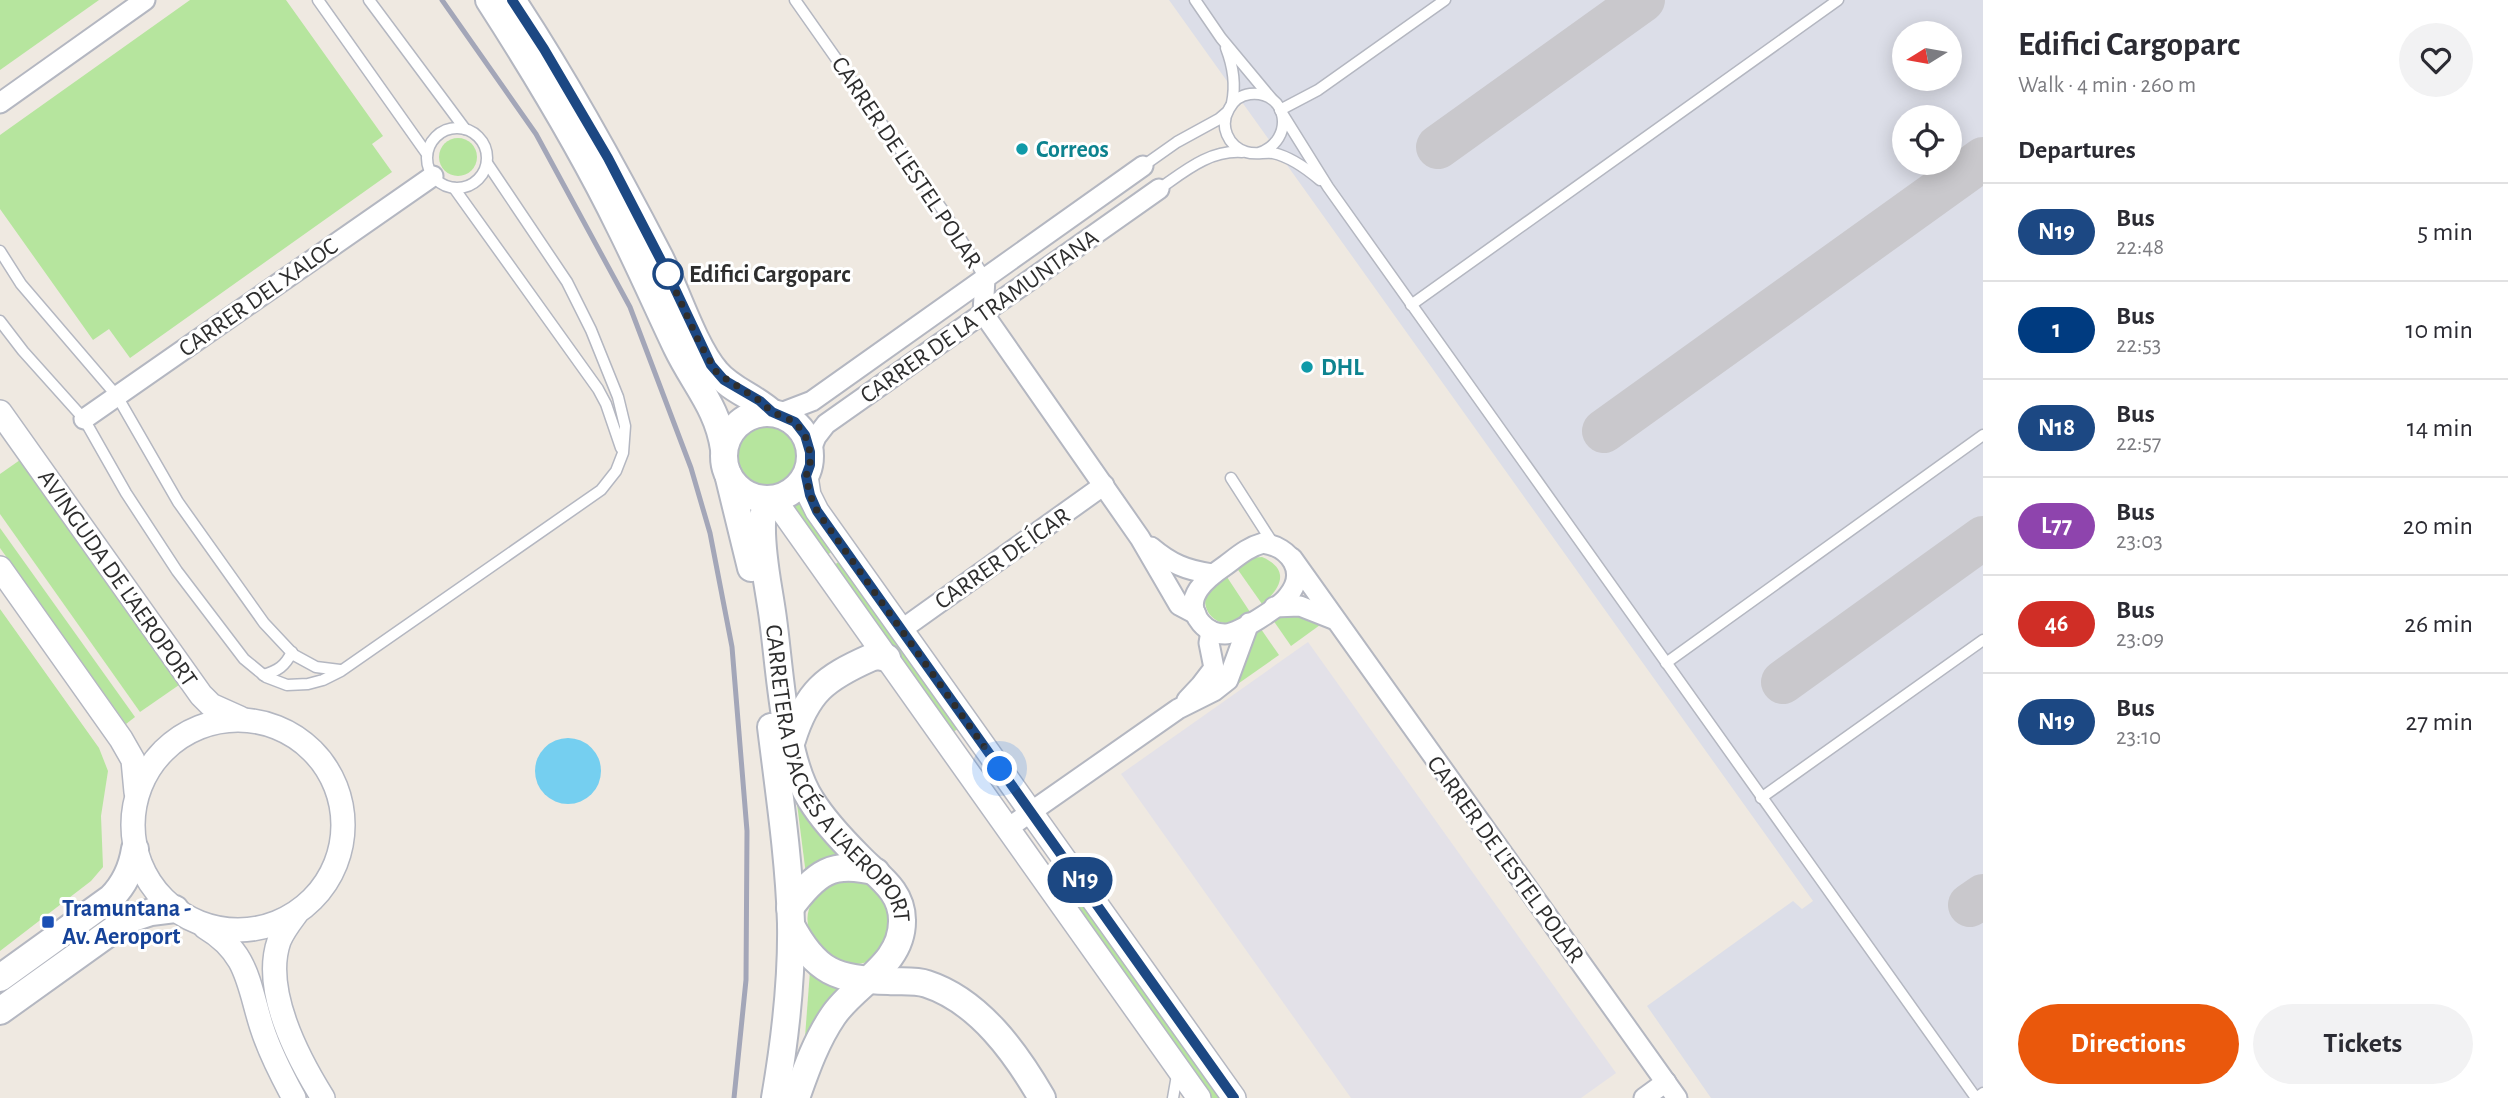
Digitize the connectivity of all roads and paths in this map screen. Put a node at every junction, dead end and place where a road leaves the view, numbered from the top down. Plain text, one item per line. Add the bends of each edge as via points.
1 (145, 0) edge
2 (318, 0) edge
3 (369, 0) edge
4 (489, 0) edge
5 (512, 0) edge
6 (795, 0) edge
7 (1195, 0) edge
8 (1445, 0) edge
9 (1839, 0) edge
10 (1222, 38) junction
11 (1273, 101) junction
12 (0, 103) edge
13 (1229, 108) junction
14 (1280, 110) junction
15 (465, 129) junction
16 (1245, 152) junction
17 (427, 153) junction
18 (1259, 153) junction
19 (487, 163) junction
20 (1143, 166) joint
21 (433, 176) junction
22 (1328, 187) junction
23 (454, 188) junction
24 (1159, 189) joint
25 (0, 251) edge
26 (985, 278) junction
27 (1411, 305) junction
28 (983, 313) junction
29 (0, 321) edge
30 (117, 396) junction
31 (0, 412) edge
32 (775, 413) junction
33 (84, 419) junction
34 (1983, 435) edge
35 (623, 453) junction
36 (726, 462) junction
37 (808, 464) junction
38 (1231, 478) dead end
39 (1104, 485) junction
40 (771, 499) junction
41 (1140, 538) junction
42 (1274, 545) junction
43 (1292, 558) junction
44 (0, 568) edge
45 (1212, 574) junction
46 (1274, 607) junction
47 (1196, 614) junction
48 (1334, 619) junction
49 (1249, 623) junction
50 (901, 630) junction
51 (1211, 631) junction
52 (1983, 640) edge
53 (292, 652) junction
54 (887, 658) junction
55 (1665, 663) junction
56 (341, 671) junction
57 (263, 675) junction
58 (1178, 709) junction
59 (254, 720) junction
60 (791, 745) junction
61 (136, 796) junction
62 (1761, 798) junction
63 (1031, 811) junction
64 (1008, 828) junction
65 (135, 849) junction
66 (876, 872) junction
67 (298, 911) junction
68 (184, 915) junction
69 (790, 916) junction
70 (0, 978) edge
71 (868, 981) junction
72 (0, 1010) edge
73 (1177, 1067) junction
74 (1672, 1090) edge
75 (1983, 1093) edge
76 (294, 1098) edge
77 (323, 1098) edge
78 (775, 1098) edge
79 (796, 1098) edge
80 (1042, 1098) edge
81 (1173, 1098) edge
82 (1199, 1098) edge
83 (1234, 1098) edge
84 (1644, 1098) edge

1 - 12 street
2 - 17 lane
3 - 15 lane
4 - 36 main road, CARRETERA D'ACCÉS A L'AEROPORT via 619,224 678,349 712,406
5 - 32 main road via 608,158 711,365 724,380
6 - 26 lane, CARRER DE L'ESTEL POLAR
7 - 10 lane
8 - 14 lane via 1318,90
9 - 27 lane
10 - 11 lane
10 - 13 lane via 1233,72
11 - 13 lane via 1247,94
11 - 14 lane
13 - 16 lane via 1225,131
13 - 20 lane via 1219,119
14 - 18 lane via 1280,137
14 - 22 lane
15 - 17 lane via 445,130
15 - 19 lane via 484,146
16 - 18 lane
16 - 24 lane via 1205,159
17 - 21 lane
18 - 22 lane via 1272,153 1305,167
19 - 23 lane via 479,179
19 - 35 lane via 567,282 591,330 618,397 625,426
20 - 26 street, CARRER DE LA TRAMUNTANA
21 - 23 lane
21 - 30 street, CARRER DEL XALOC
22 - 27 lane
23 - 35 lane via 598,389
24 - 28 street, CARRER DE LA TRAMUNTANA
25 - 30 lane via 21,284
26 - 28 street, CARRER DE L'ESTEL POLAR
26 - 32 street, CARRER DE LA TRAMUNTANA via 812,401
27 - 55 lane
28 - 37 street, CARRER DE LA TRAMUNTANA via 827,424 816,437
28 - 39 street
29 - 33 lane
30 - 33 street, CARRER DEL XALOC
30 - 53 lane via 178,502 264,623
31 - 59 street, AVINGUDA DE L'AEROPORT via 201,695 223,712
32 - 36 main road via 755,414 739,422 730,434
32 - 37 main road via 805,435
33 - 57 lane via 177,571 244,659
34 - 55 lane
35 - 56 lane via 601,490
36 - 40 main road via 736,487 747,495
36 - 69 main road, CARRETERA D'ACCÉS A L'AEROPORT via 754,583
37 - 40 main road via 789,493
37 - 50 street via 810,495 817,511
38 - 42 lane
39 - 41 street
39 - 50 street, CARRER DE ÍCAR
40 - 54 street
40 - 60 main road, CARRETERA D'ACCÉS A L'AEROPORT via 763,512 764,549
41 - 45 street via 1168,562
41 - 47 street via 1179,605
42 - 43 street
42 - 45 street via 1251,547
43 - 46 street via 1295,586
43 - 48 street, CARRER DE L'ESTEL POLAR
44 - 61 street via 121,739 133,760
45 - 47 street via 1196,591
46 - 48 street via 1300,606
46 - 49 street
47 - 51 street
48 - 74 street, CARRER DE L'ESTEL POLAR
49 - 51 street via 1236,632
49 - 58 street via 1228,680
50 - 63 street
51 - 58 street via 1214,668
52 - 62 lane
53 - 56 lane via 316,667
53 - 57 lane via 276,672
54 - 60 main road via 870,658 823,685 802,712
54 - 64 street
55 - 62 lane
56 - 57 lane via 308,684 287,685
58 - 63 street
59 - 61 street via 212,723 174,741 150,766
59 - 67 street via 304,743 328,771 341,805 341,842 332,871
60 - 66 main road, CARRETERA D'ACCÉS A L'AEROPORT via 810,800
61 - 65 street
62 - 75 lane via 1976,1098
63 - 64 street
63 - 83 street
64 - 73 street
65 - 68 street via 150,882
65 - 70 main road via 128,875 111,898
66 - 69 main road via 832,869 813,881
66 - 71 main road, CARRETERA D'ACCÉS A L'AEROPORT via 897,897 902,931 893,953
67 - 68 street via 275,923 242,930 209,926
67 - 77 street via 279,941 275,979 292,1039
68 - 72 main road via 151,912 128,920
68 - 76 street via 224,940 244,966 268,1044
69 - 71 main road via 807,952 820,966
69 - 78 main road, CARRETERA D'ACCÉS A L'AEROPORT via 787,1012
71 - 79 main road, CARRETERA D'ACCÉS A L'AEROPORT via 842,1003 825,1027
71 - 80 main road via 921,983 959,1001 1015,1055
73 - 81 lane
73 - 82 street
74 - 84 street

